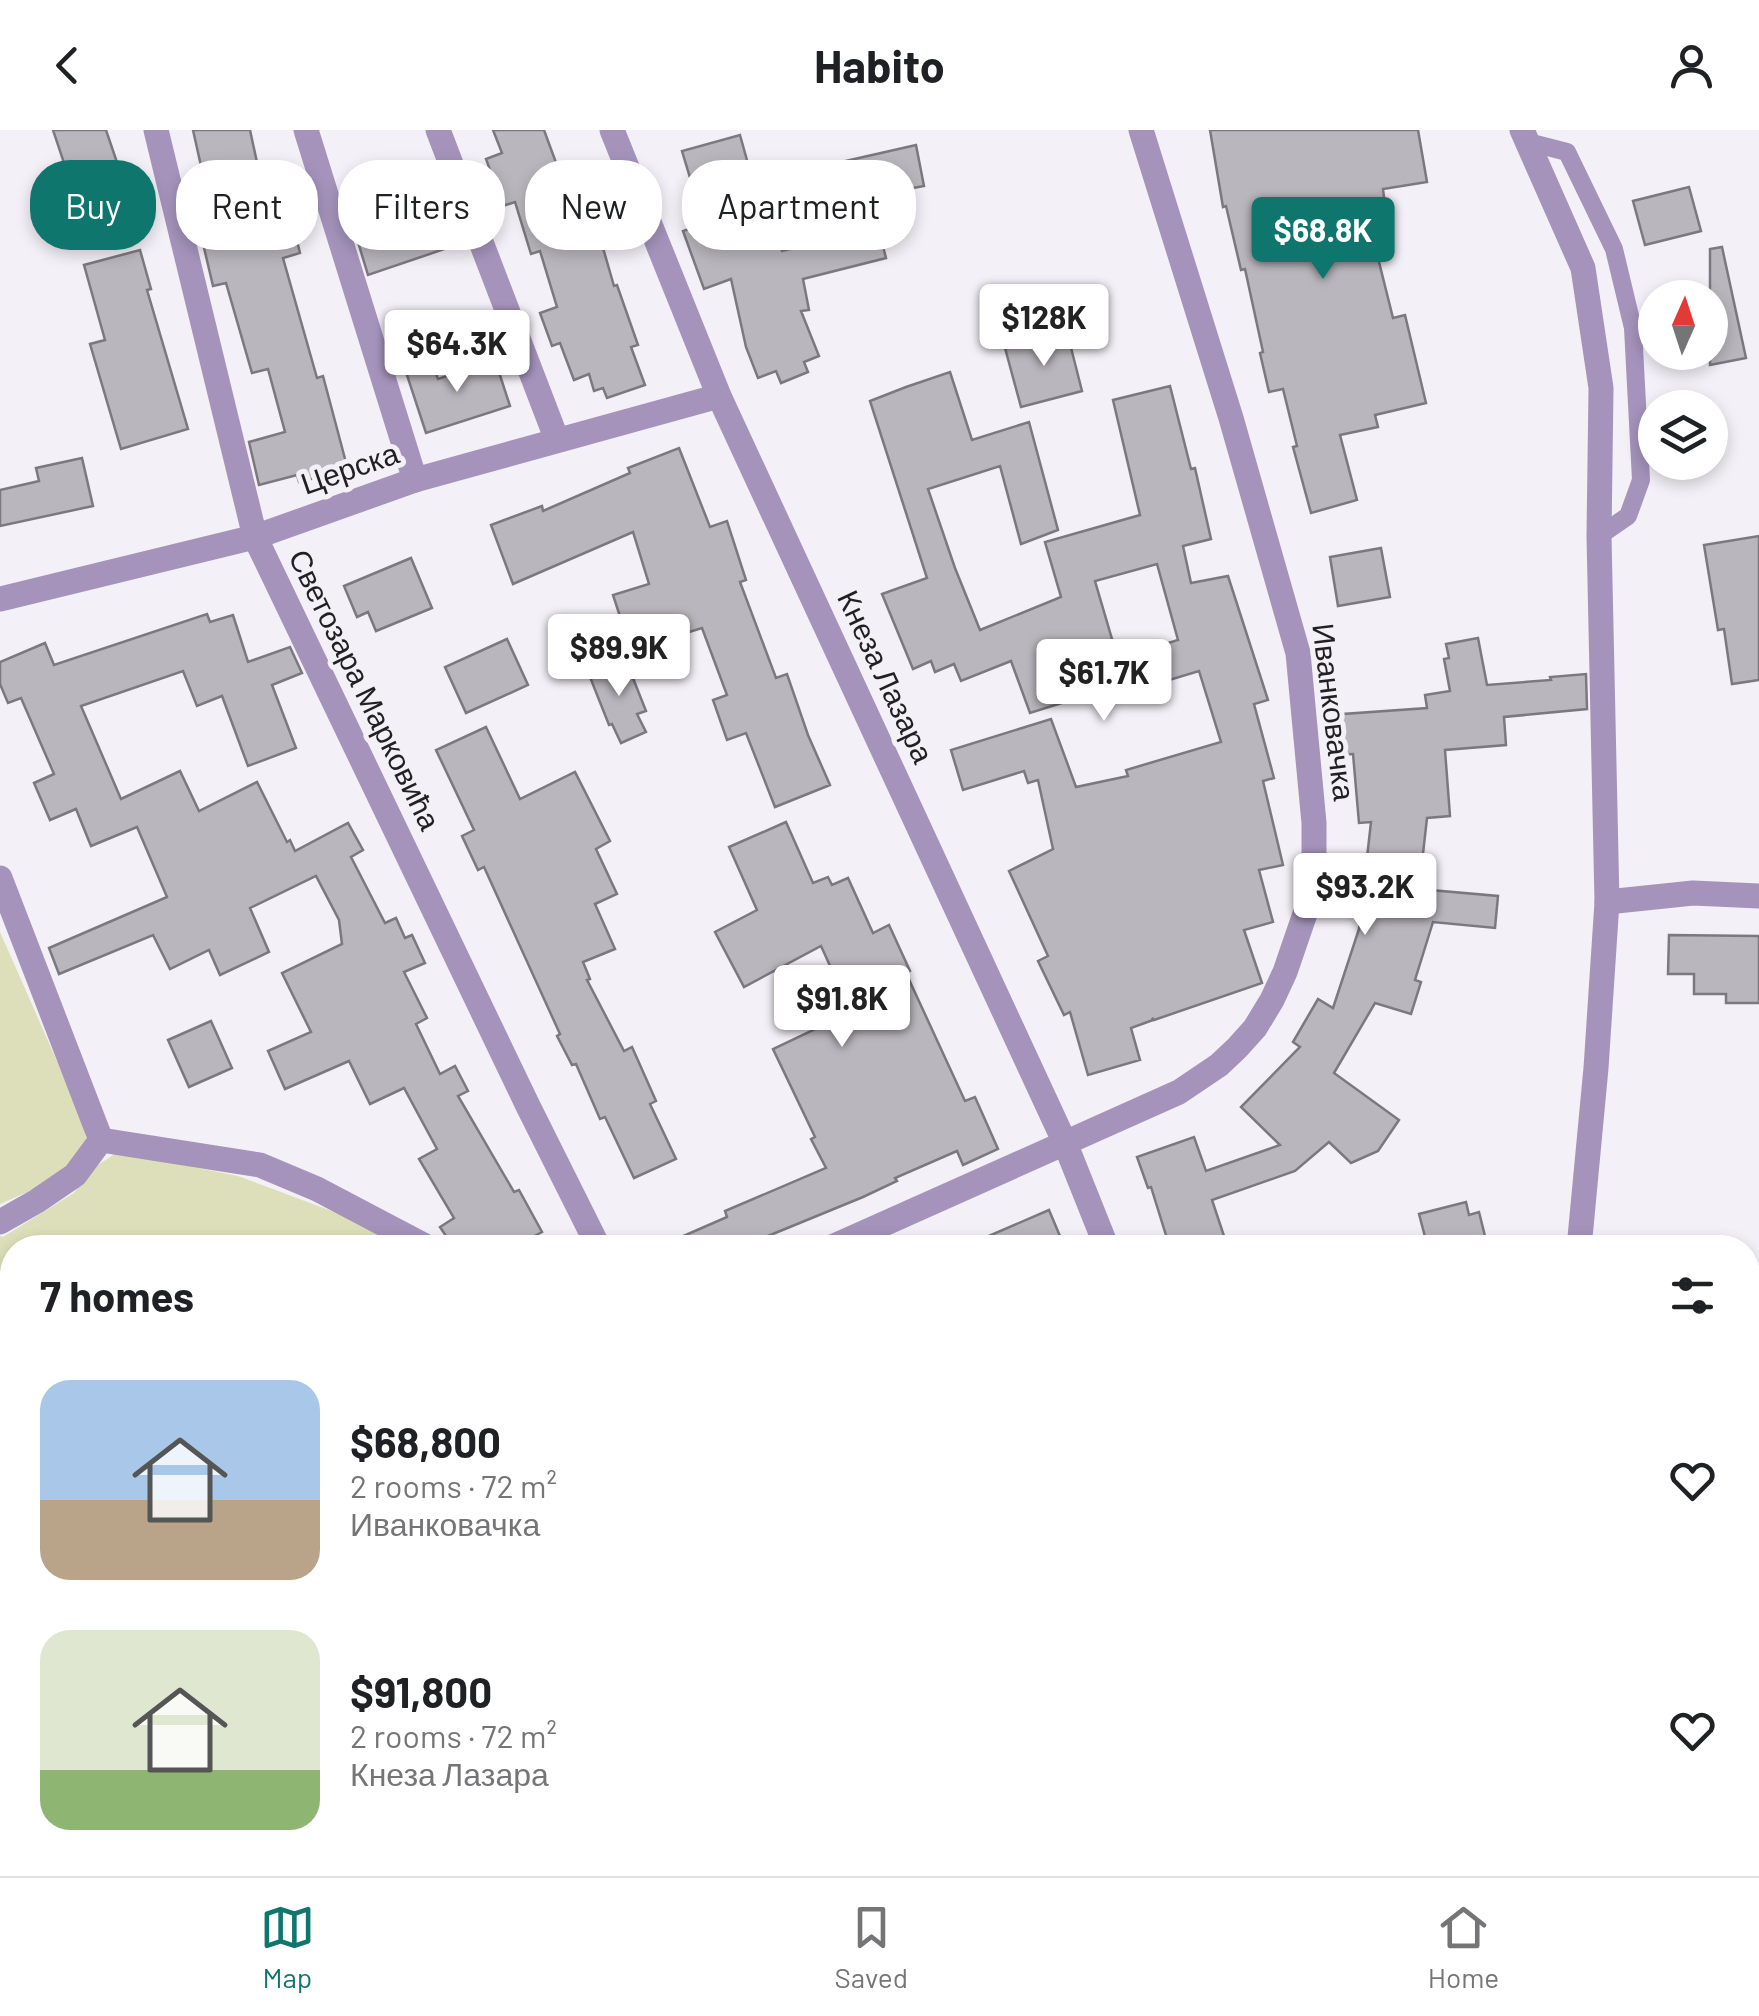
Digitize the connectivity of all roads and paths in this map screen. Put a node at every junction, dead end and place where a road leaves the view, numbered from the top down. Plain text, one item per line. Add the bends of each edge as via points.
1 (156, 130) edge
2 (306, 130) edge
3 (438, 130) edge
4 (612, 130) edge
5 (1140, 130) edge
6 (1525, 136) edge
7 (719, 396) junction
8 (557, 440) junction
9 (415, 480) junction
10 (1599, 536) junction
11 (255, 537) junction
12 (0, 599) edge
13 (0, 878) edge
14 (1759, 896) edge
15 (1607, 902) junction
16 (101, 1140) junction
17 (1065, 1142) junction
18 (0, 1222) edge
19 (405, 1235) edge
20 (592, 1235) edge
21 (859, 1235) edge
22 (1101, 1235) edge
23 (1580, 1235) edge

1 - 11 street, Светозара Марковића
2 - 9 street
3 - 8 street
4 - 7 street, Кнеза Лазара
5 - 17 street, Иванковачка via 1298,653 1314,864 1299,936 1254,1028 1219,1065 1179,1092
6 - 10 street via 1583,268 1601,388
6 - 10 lane via 1567,152 1614,249 1633,328 1641,480 1628,516
7 - 8 street, Церска
7 - 17 street, Кнеза Лазара
8 - 9 street, Церска
9 - 11 street, Церска
10 - 15 street
11 - 12 street, Церска
11 - 20 street, Светозара Марковића
13 - 16 street
14 - 15 street via 1693,893
15 - 23 street
16 - 18 street via 75,1175
16 - 19 street via 260,1165
17 - 21 street
17 - 22 street, Кнеза Лазара

